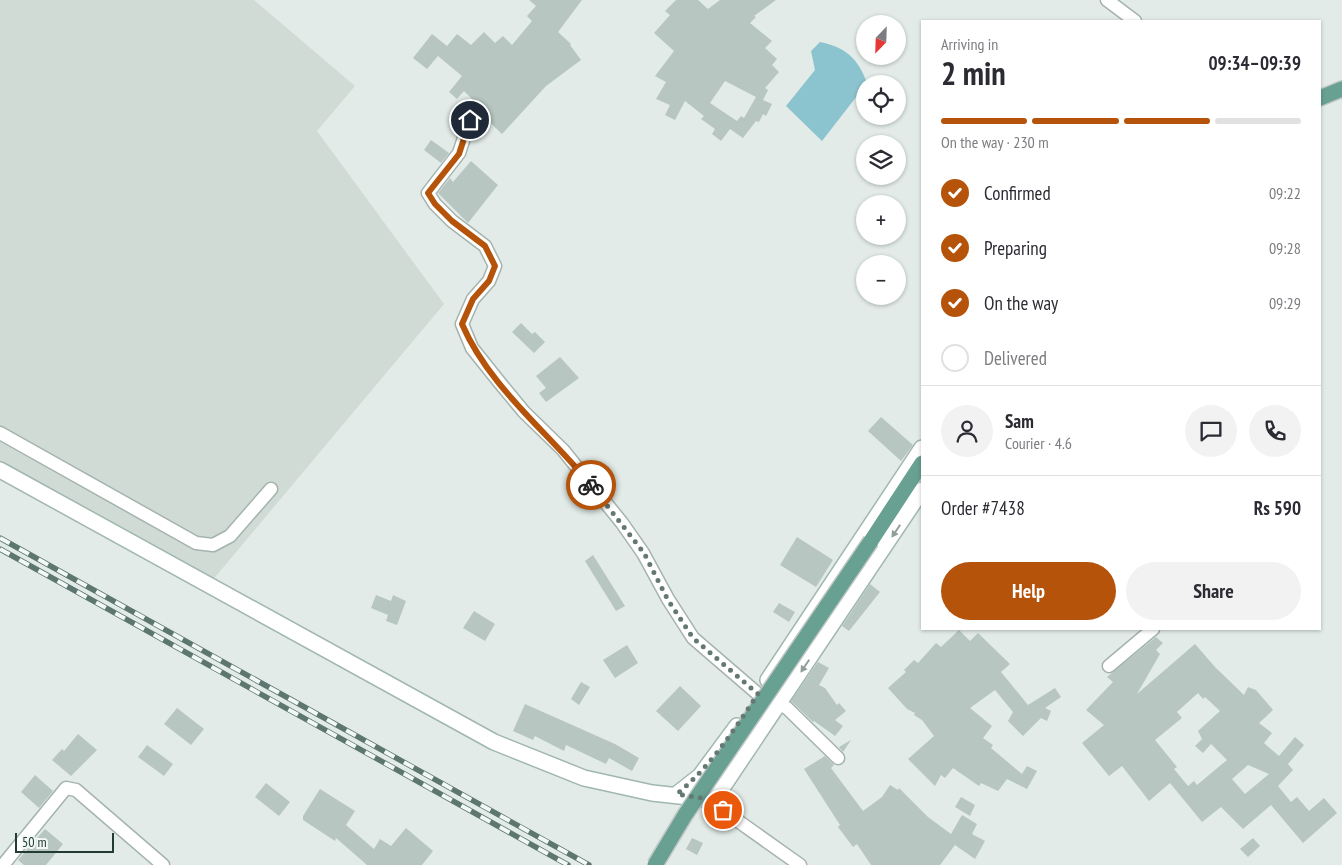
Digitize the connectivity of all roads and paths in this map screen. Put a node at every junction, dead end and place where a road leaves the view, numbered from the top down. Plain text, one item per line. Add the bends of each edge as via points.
1 (1107, 0) edge
2 (1134, 20) edge
3 (1342, 89) edge
4 (1321, 98) edge
5 (470, 120) dead end
6 (0, 433) edge
7 (921, 450) edge
8 (921, 465) edge
9 (0, 470) edge
10 (271, 489) dead end
11 (921, 491) edge
12 (1152, 630) edge
13 (1109, 666) dead end
14 (758, 694) junction
15 (778, 705) junction
16 (838, 758) dead end
17 (677, 794) junction
18 (707, 799) junction
19 (4, 865) edge
20 (163, 865) edge
21 (655, 865) edge
22 (800, 865) edge

1 - 2 street
3 - 4 main road
5 - 14 street via 459,154 428,193 452,221 485,246 495,266 489,281 473,299 462,324 472,348 524,412 563,450 622,523 644,553 668,600 693,638
6 - 10 street via 196,543 213,545 230,536
7 - 14 main road
8 - 21 main road, bridge via 690,807
9 - 17 main road via 494,742 584,778 652,793
11 -> 15 main road
12 - 13 street
14 - 15 street
14 - 17 main road via 700,776
15 - 16 street via 787,708
15 - 18 main road via 720,791
17 - 18 main road
18 - 22 street
19 - 20 street via 66,788 76,790

